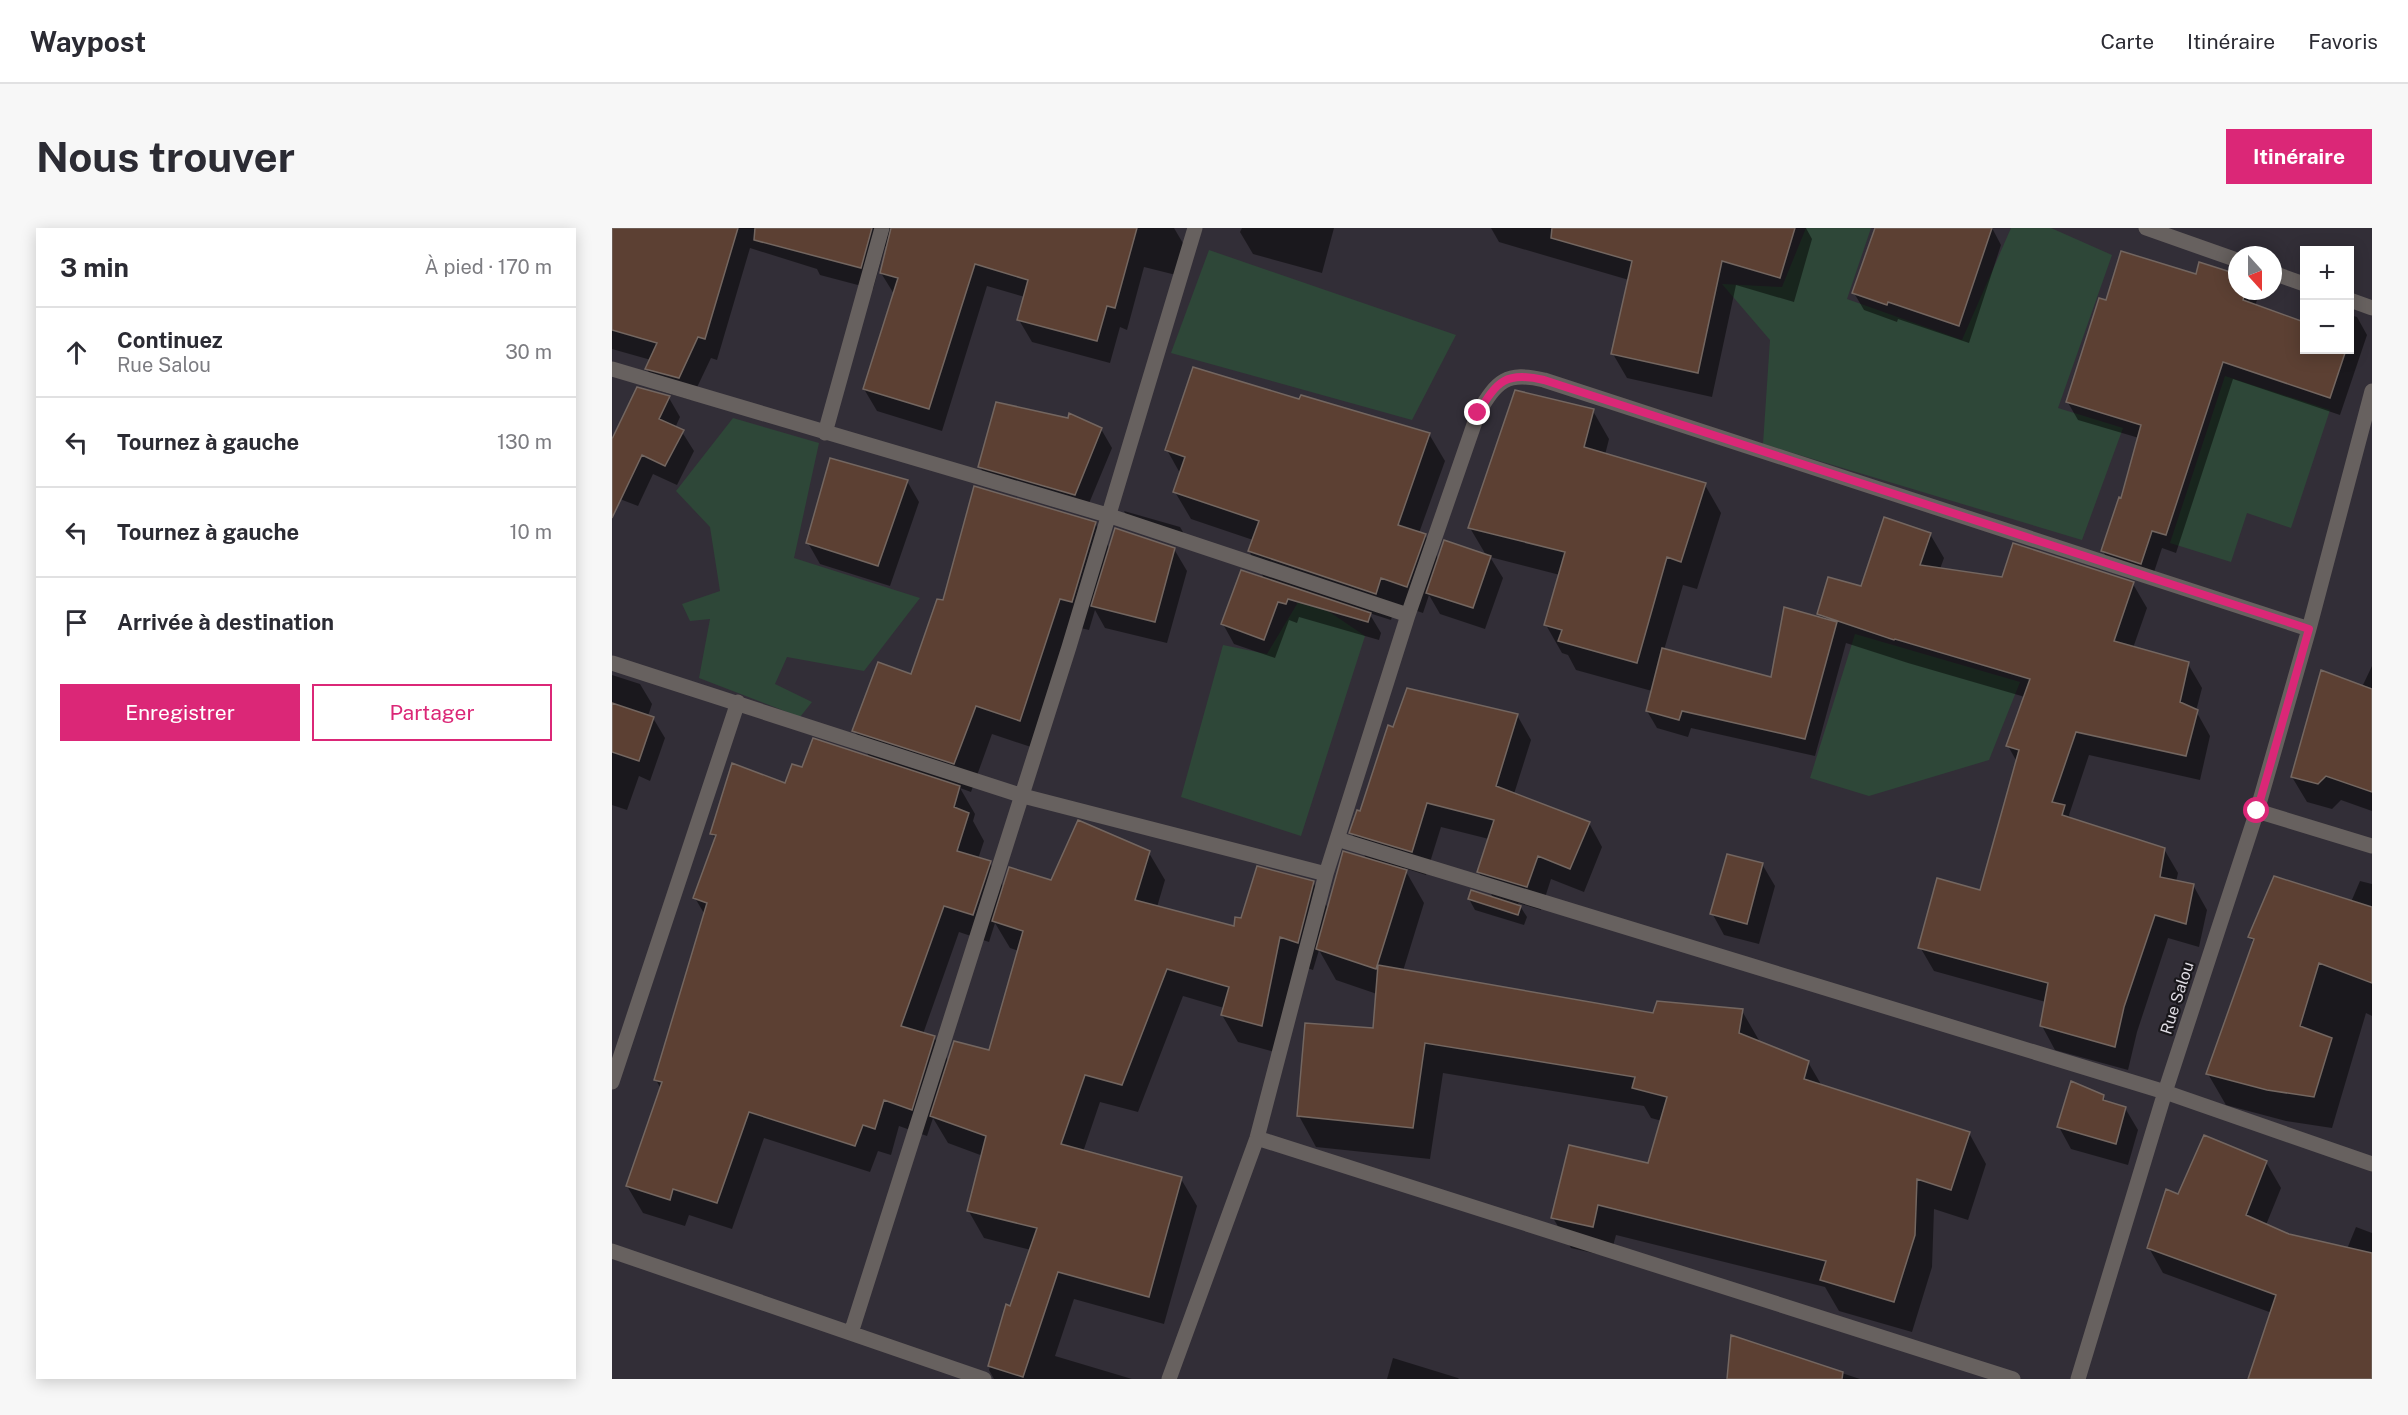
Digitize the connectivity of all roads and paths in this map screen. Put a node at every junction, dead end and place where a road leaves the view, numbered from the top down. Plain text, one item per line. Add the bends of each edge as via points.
1 (882, 228) edge
2 (1195, 228) edge
3 (2146, 228) edge
4 (2228, 257) edge
5 (2282, 276) edge
6 (2300, 283) edge
7 (2354, 302) edge
8 (2372, 308) edge
9 (612, 369) edge
10 (2372, 391) edge
11 (825, 433) junction
12 (1107, 515) junction
13 (1408, 615) junction
14 (2309, 629) junction
15 (612, 663) edge
16 (738, 702) junction
17 (1023, 796) junction
18 (2257, 811) junction
19 (1338, 839) junction
20 (2372, 846) edge
21 (1326, 874) junction
22 (612, 1082) edge
23 (2165, 1092) junction
24 (1257, 1138) junction
25 (2372, 1164) edge
26 (612, 1251) edge
27 (851, 1333) junction
28 (984, 1379) edge
29 (1169, 1379) edge
30 (2013, 1379) edge
31 (2078, 1379) edge

1 - 11 street
2 - 12 street
3 - 4 street
5 - 6 street
7 - 8 street
9 - 11 street
10 - 14 street, Rue Salou
11 - 12 street
12 - 13 street
12 - 17 street
13 - 14 street via 1478,413 1490,392 1504,379 1525,375
13 - 19 street
14 - 18 street, Rue Salou
15 - 16 street
16 - 17 street
16 - 22 street
17 - 21 street
17 - 27 street
18 - 20 street
18 - 23 street, Rue Salou
19 - 21 street
19 - 23 street
21 - 24 street
23 - 25 street
23 - 31 street, Rue Salou
24 - 29 street
24 - 30 street
26 - 27 street
27 - 28 street

